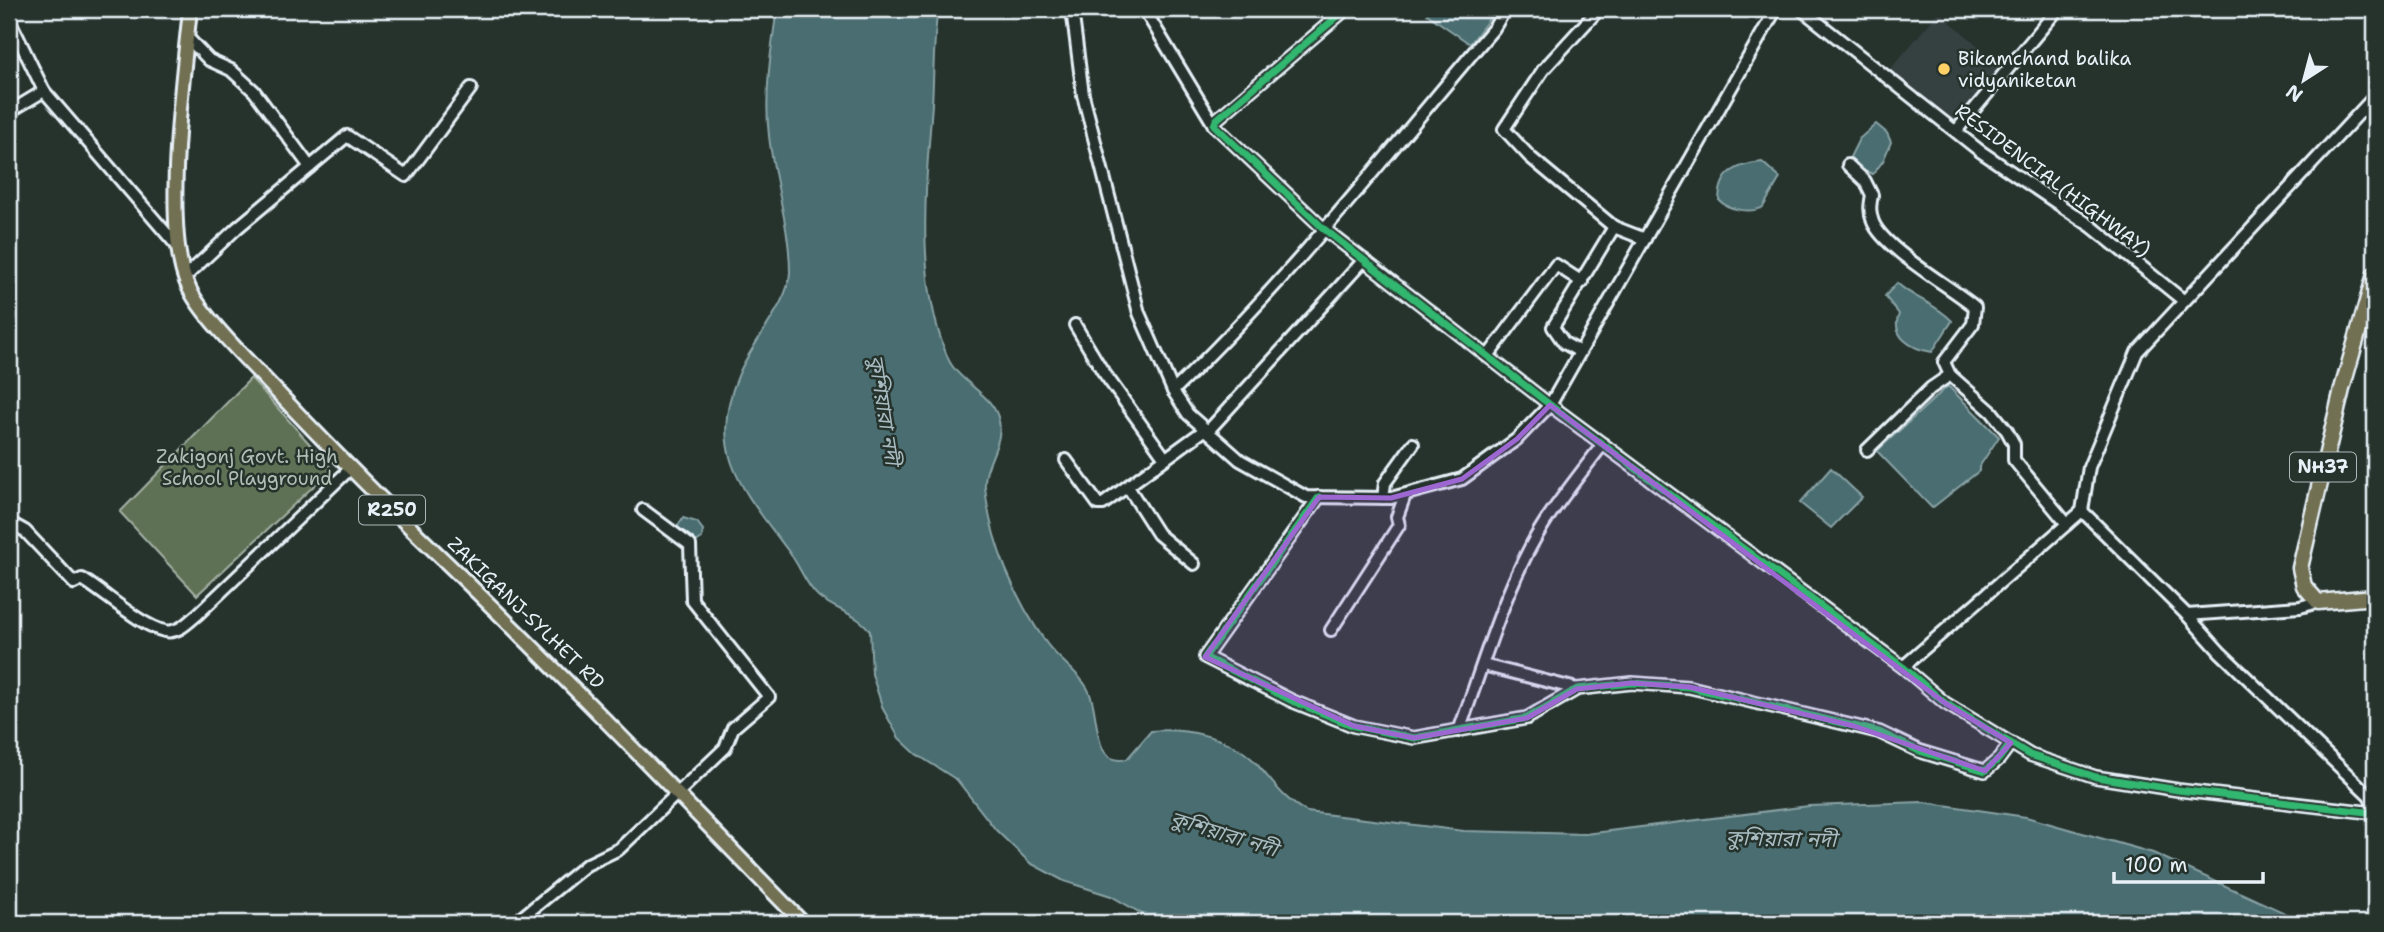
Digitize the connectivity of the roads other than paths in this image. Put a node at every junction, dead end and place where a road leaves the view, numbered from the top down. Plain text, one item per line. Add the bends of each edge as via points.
1 (190, 9) edge
2 (1072, 9) edge
3 (1144, 9) edge
4 (1346, 9) edge
5 (1501, 9) edge
6 (1598, 9) edge
7 (1776, 9) edge
8 (1801, 9) edge
9 (2057, 9) edge
10 (9, 19) edge
11 (187, 37) junction
12 (471, 88) dead end
13 (44, 91) junction
14 (2375, 96) edge
15 (9, 112) edge
16 (1214, 125) junction
17 (1956, 131) junction
18 (1848, 165) dead end
19 (310, 167) junction
20 (1614, 227) junction
21 (1324, 229) junction
22 (1644, 239) junction
23 (179, 248) junction
24 (1364, 260) junction
25 (2375, 274) edge
26 (185, 277) junction
27 (1582, 282) junction
28 (2184, 301) junction
29 (1075, 325) dead end
30 (1580, 352) junction
31 (1488, 356) junction
32 (1950, 375) junction
33 (1173, 391) junction
34 (1550, 405) junction
35 (1207, 430) junction
36 (1413, 444) dead end
37 (1603, 444) junction
38 (1867, 450) dead end
39 (1166, 458) junction
40 (1066, 460) dead end
41 (350, 469) junction
42 (1128, 486) junction
43 (1405, 495) junction
44 (1319, 497) junction
45 (1383, 498) junction
46 (643, 510) dead end
47 (2082, 510) junction
48 (9, 522) edge
49 (2067, 524) junction
50 (1194, 564) dead end
51 (2375, 597) edge
52 (2318, 602) junction
53 (2187, 615) junction
54 (1331, 630) dead end
55 (1483, 665) junction
56 (1903, 667) junction
57 (1577, 689) junction
58 (1459, 731) junction
59 (2011, 743) junction
60 (678, 794) junction
61 (2375, 813) edge
62 (515, 923) edge
63 (803, 923) edge

1 - 11 main road, ZAKIGANJ-SYLHET RD / R250
2 - 33 street via 1083,95 1139,313
3 - 16 street
4 - 16 street
5 - 21 street via 1494,28
6 - 20 street via 1543,70 1504,129 1530,157
7 - 22 street
8 - 17 street, RESIDENCIAL(HIGHWAY)
9 - 17 street
10 - 13 street
11 - 19 street via 209,60 231,70 254,91
11 - 23 main road, ZAKIGANJ-SYLHET RD / R250 via 179,125
12 - 19 street via 406,176 347,136
13 - 15 street
13 - 23 street
14 - 28 street
16 - 21 street
17 - 28 street, RESIDENCIAL(HIGHWAY) via 2091,226
18 - 32 street via 1872,195 1874,225 1903,254 1975,307 1973,324 1944,362
19 - 26 street
20 - 22 street
20 - 27 street
21 - 24 street
21 - 33 street via 1266,298
22 - 30 street
23 - 26 main road, ZAKIGANJ-SYLHET RD / R250
24 - 31 street
24 - 35 street
25 - 52 highway, NH37 via 2302,553 2301,579
26 - 41 main road, ZAKIGANJ-SYLHET RD / R250 via 189,289 234,346
27 - 30 street via 1553,327 1564,343
27 - 31 street via 1556,265
28 - 47 street via 2157,327 2127,369 2089,467
29 - 39 street
30 - 34 street
31 - 34 street
32 - 38 street
32 - 49 street via 1999,422 2014,443 2014,460
33 - 35 street via 1188,414
34 - 37 street
34 - 43 street via 1517,439 1462,479
35 - 39 street
35 - 44 street via 1240,460 1306,497
36 - 45 street via 1385,483
37 - 55 street via 1545,522
37 - 56 street
39 - 42 street
40 - 42 street via 1098,504
41 - 48 street via 198,614 180,629 166,632 82,579 74,583 25,531
41 - 60 main road, ZAKIGANJ-SYLHET RD / R250 via 579,690
42 - 50 street via 1158,534
43 - 45 street
43 - 54 street via 1399,524
44 - 45 street
44 - 58 street via 1205,657 1354,726 1414,738
46 - 60 street via 690,545 692,600 769,697 733,728 725,748
47 - 49 street
47 - 53 street
49 - 56 street
51 - 52 highway
52 - 53 street
53 - 61 street via 2370,796
55 - 57 street
55 - 58 street
56 - 59 street via 1945,703
57 - 58 street via 1527,718
57 - 59 street via 1632,684 1689,687 1879,732 1919,751 1985,771
59 - 61 street via 2030,755 2096,777
60 - 62 street via 619,849 586,865
60 - 63 main road, ZAKIGANJ-SYLHET RD / R250

